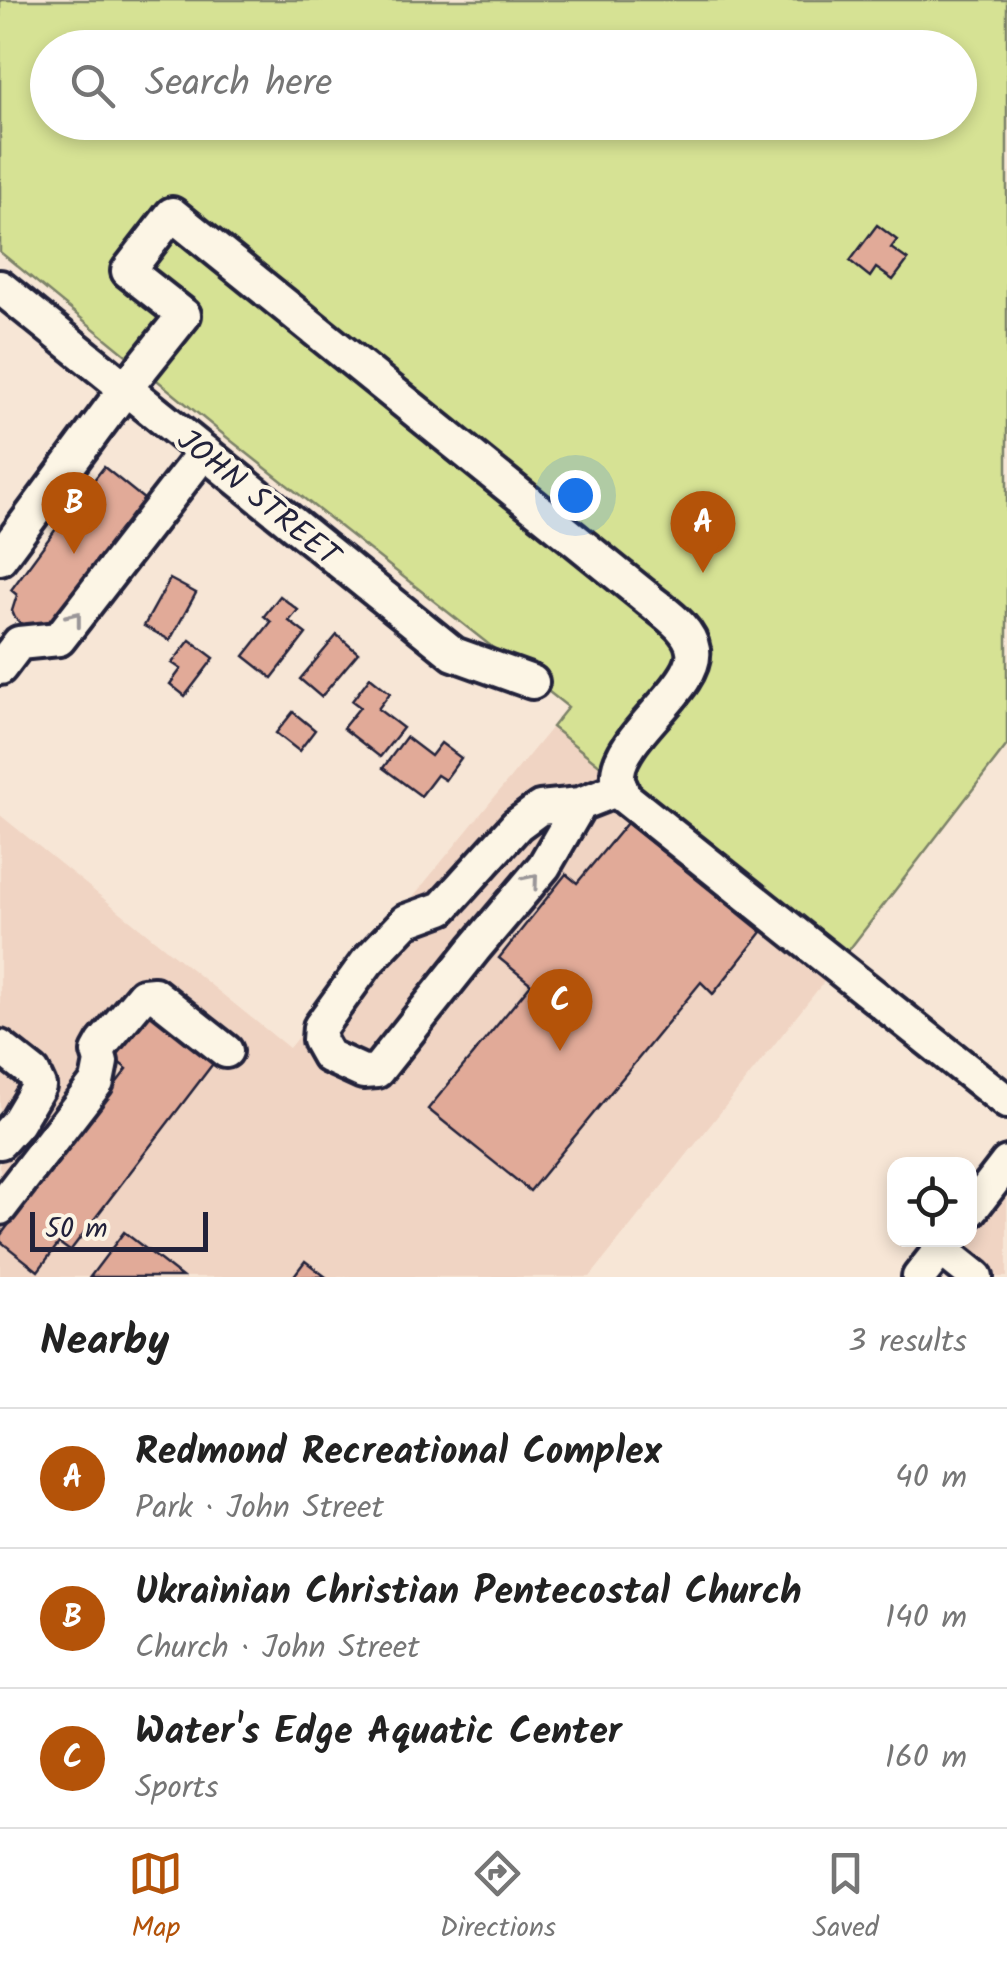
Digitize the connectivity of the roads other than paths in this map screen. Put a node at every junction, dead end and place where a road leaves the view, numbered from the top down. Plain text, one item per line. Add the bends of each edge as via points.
1 (0, 287) edge
2 (126, 388) junction
3 (204, 452) junction
4 (0, 558) edge
5 (0, 668) edge
6 (532, 682) dead end
7 (621, 788) junction
8 (580, 804) junction
9 (442, 908) junction
10 (474, 949) junction
11 (0, 1048) edge
12 (226, 1051) dead end
13 (1007, 1102) edge
14 (0, 1142) edge
15 (1007, 1163) edge
16 (977, 1203) edge
17 (0, 1208) edge
18 (942, 1247) edge
19 (947, 1247) edge
20 (919, 1277) edge
21 (976, 1277) edge

1 - 2 street, JOHN STREET
2 - 3 street, JOHN STREET
2 - 4 street
2 - 7 street via 184,316 128,271 172,214 685,632 692,661 623,755
5 -> 3 street via 19,643 58,639
3 - 6 street, JOHN STREET via 454,654
7 - 8 street
7 - 13 street
8 - 9 street via 540,808 516,824
10 -> 8 street via 544,866
9 - 10 street
9 - 10 street via 406,921 367,962 320,1026 328,1056 363,1072 377,1071
11 - 14 street via 34,1074 39,1086
12 - 17 street via 154,994 143,995 98,1052 97,1082
15 - 16 street
18 - 20 street
19 - 21 street

